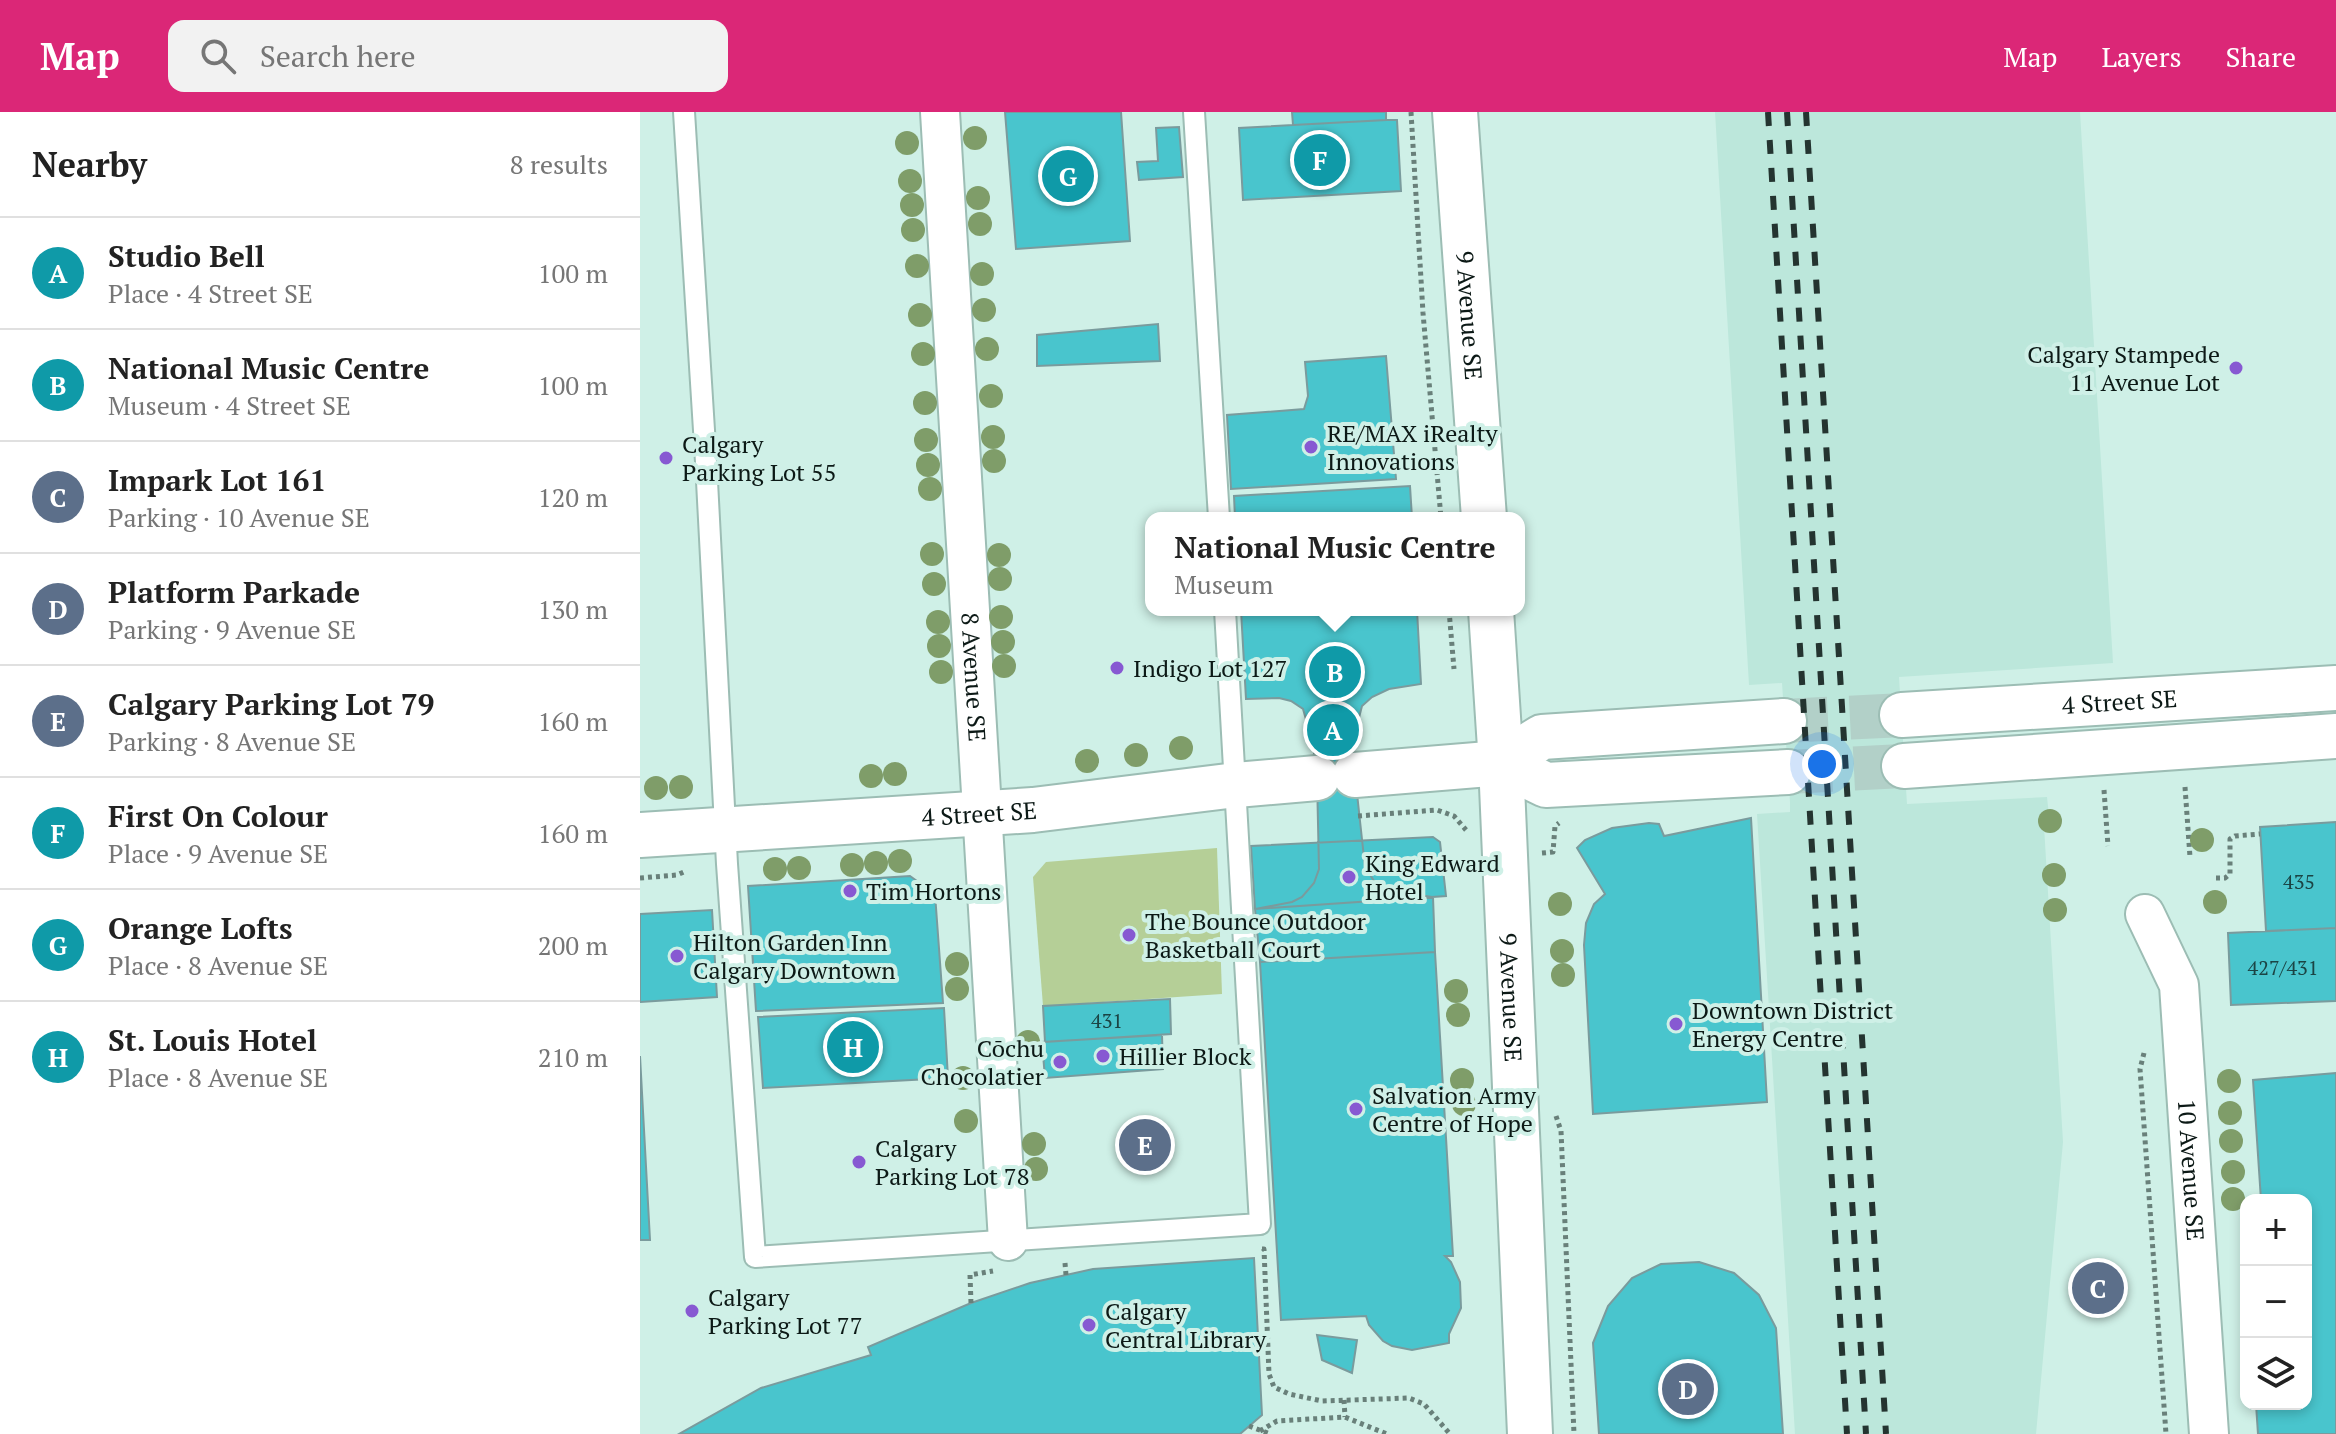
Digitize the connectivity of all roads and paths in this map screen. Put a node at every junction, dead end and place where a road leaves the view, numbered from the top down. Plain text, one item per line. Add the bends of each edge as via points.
1 (684, 112) edge
2 (940, 112) edge
3 (1194, 112) edge
4 (1411, 112) edge
5 (1455, 112) edge
6 (1219, 512) edge
7 (1440, 512) edge
8 (1484, 512) edge
9 (1225, 616) edge
10 (1450, 616) edge
11 (1491, 616) edge
12 (1455, 679) dead end
13 (2336, 688) edge
14 (1902, 715) tunnel mouth
15 (1784, 721) tunnel mouth
16 (2336, 736) edge
17 (1501, 763) junction
18 (1456, 766) junction
19 (1904, 766) tunnel mouth
20 (1788, 772) tunnel mouth
21 (2103, 781) dead end
22 (1236, 785) junction
23 (2185, 787) dead end
24 (1343, 790) junction
25 (982, 814) junction
26 (1454, 816) junction
27 (725, 830) junction
28 (1467, 832) dead end
29 (2260, 834) dead end
30 (640, 835) edge
31 (2108, 846) dead end
32 (2190, 857) dead end
33 (2216, 878) dead end
34 (2145, 914) dead end
35 (2144, 1053) dead end
36 (1561, 1131) dead end
37 (1249, 1250) dead end
38 (1002, 1256) junction
39 (1050, 1264) dead end
40 (1066, 1275) dead end
41 (971, 1303) dead end
42 (1344, 1400) junction
43 (1345, 1417) junction
44 (1249, 1426) dead end
45 (1260, 1431) junction
46 (1270, 1434) edge
47 (1387, 1434) edge
48 (1450, 1434) edge
49 (1530, 1434) edge
50 (1574, 1434) edge
51 (2166, 1434) edge
52 (2209, 1434) edge

1 - 27 lane
2 - 25 street, 8 Avenue SE
3 - 6 lane
4 - 7 path
5 - 8 main road, 9 Avenue SE
9 - 22 lane
10 - 12 path
11 - 17 main road, 9 Avenue SE
13 - 14 main road, 4 Street SE
15 - 17 main road, 4 Street SE via 1542,737
16 - 19 main road, 4 Street SE
17 - 18 main road, 4 Street SE
17 - 20 main road, 4 Street SE via 1546,785
17 - 49 main road, 9 Avenue SE
18 - 24 main road, 4 Street SE
18 - 26 path
21 - 31 path
22 - 24 main road, 4 Street SE
22 - 25 main road, 4 Street SE
22 - 38 lane via 1260,1224
23 - 32 path
24 - 26 path
25 - 27 main road, 4 Street SE
25 - 38 street, 8 Avenue SE
26 - 28 path
27 - 30 main road, 4 Street SE
27 - 38 lane via 755,1257
29 - 33 path via 2230,839 2230,874
34 - 52 street, 10 Avenue SE via 2179,985
35 - 51 path via 2140,1069
36 - 50 path
37 - 42 path via 1264,1249 1269,1374 1274,1387 1322,1401
38 - 41 path via 970,1275
39 - 40 path via 1065,1263
42 - 43 path
42 - 48 path via 1409,1398 1424,1404
43 - 45 path via 1277,1421
43 - 47 path
44 - 45 path
45 - 46 path

